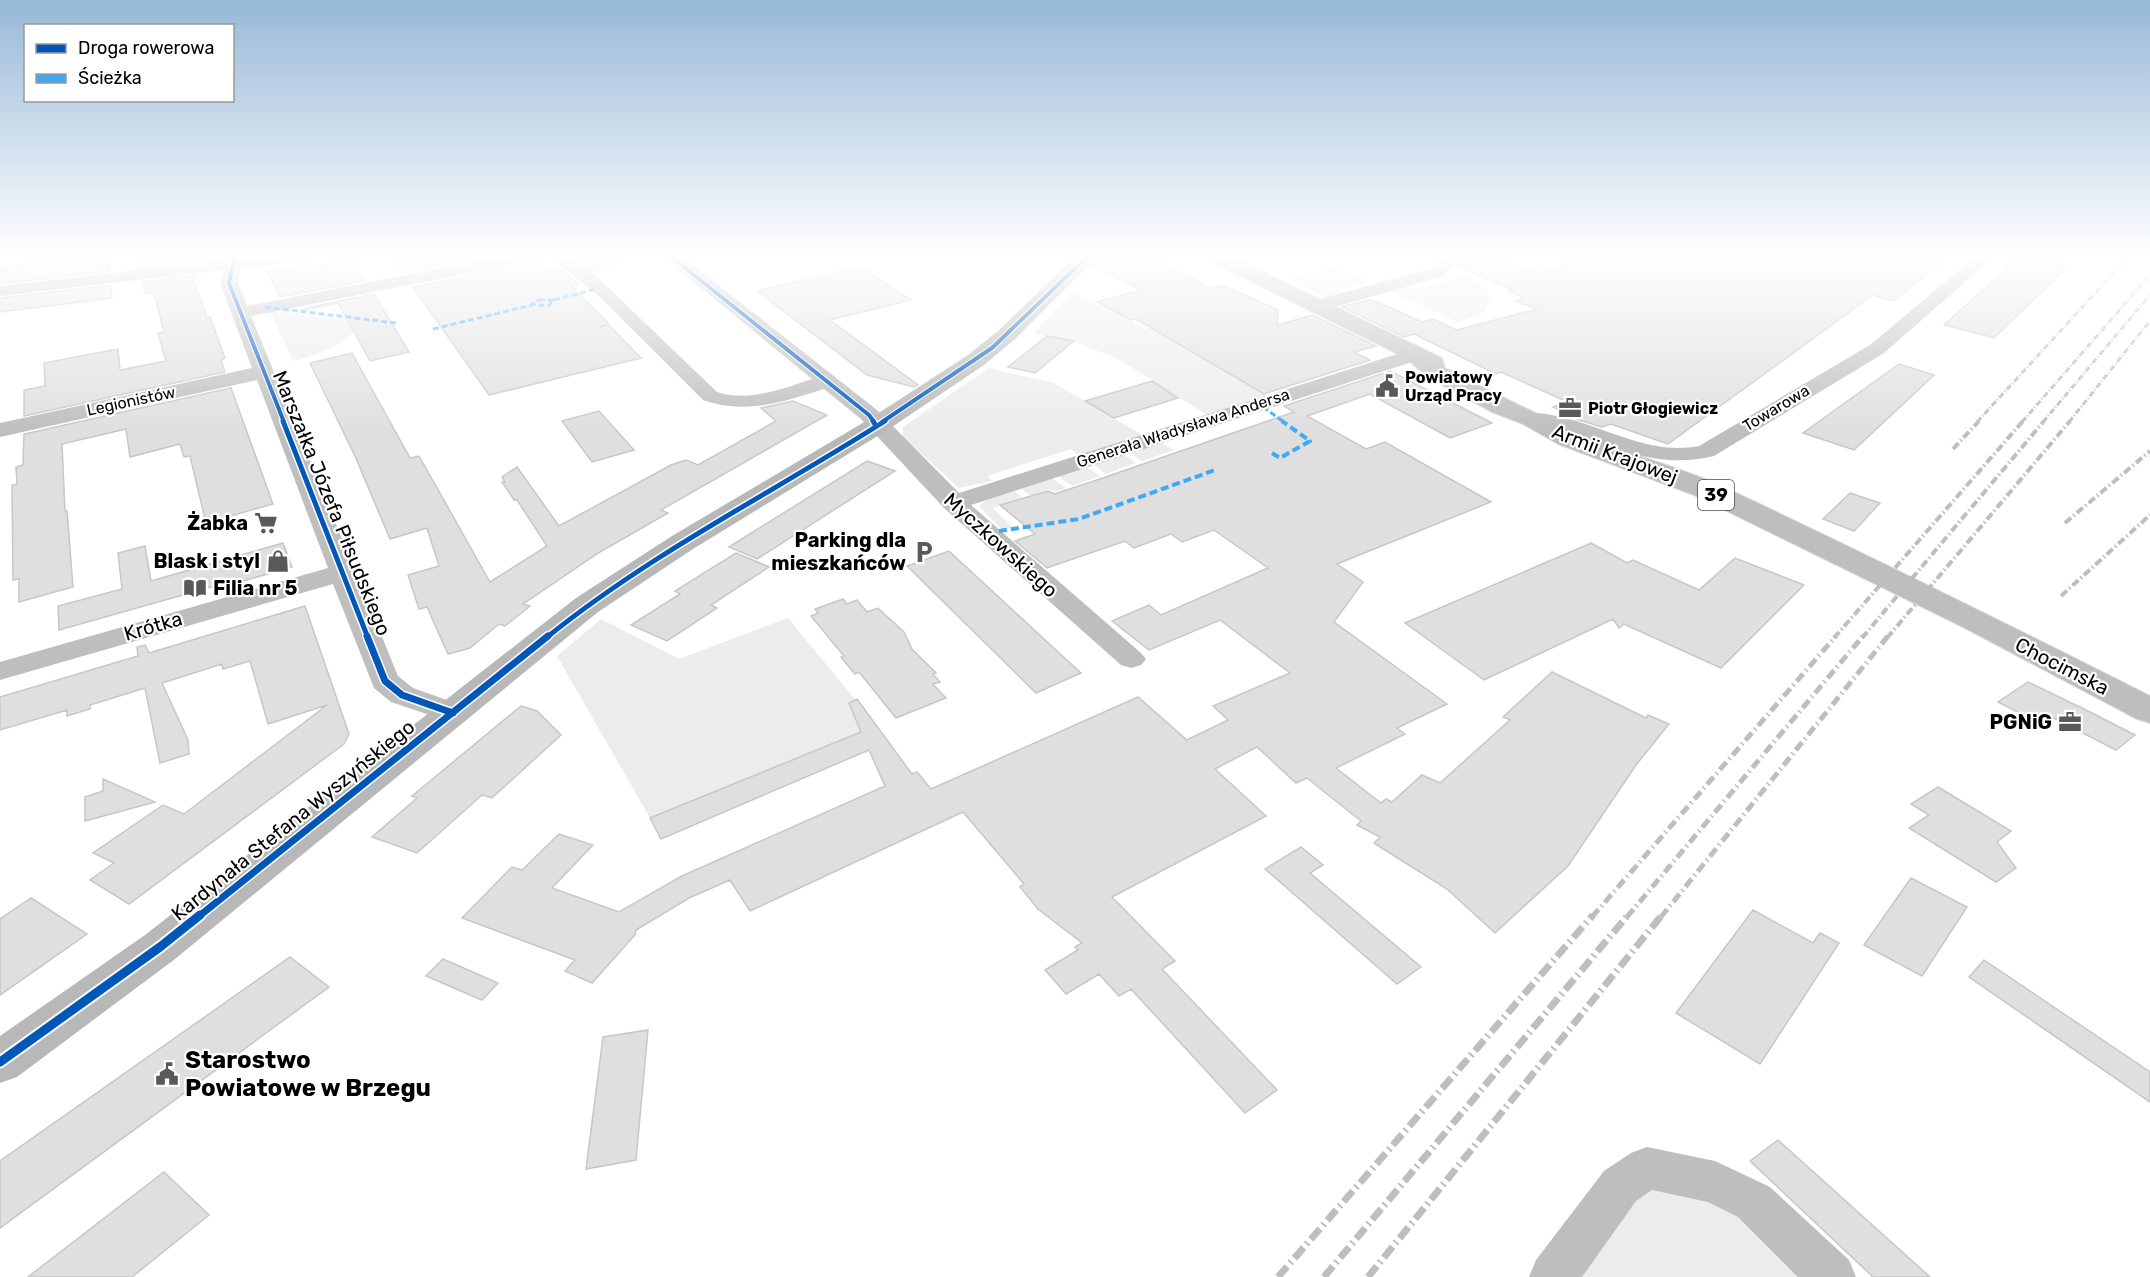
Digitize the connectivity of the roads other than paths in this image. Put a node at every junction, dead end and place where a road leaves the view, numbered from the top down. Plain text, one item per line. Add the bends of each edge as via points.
1 (240, 315) edge
2 (627, 315) edge
3 (742, 315) edge
4 (1030, 315) edge
5 (1334, 315) edge
6 (1918, 315) edge
7 (1414, 355) junction
8 (263, 372) junction
9 (825, 382) junction
10 (1532, 419) junction
11 (876, 426) junction
12 (0, 430) edge
13 (953, 504) junction
14 (341, 573) junction
15 (1974, 620) joint
16 (1131, 659) dead end
17 (0, 671) edge
18 (2150, 711) edge
19 (453, 713) junction
20 (0, 1062) edge
21 (1553, 1277) edge
22 (1832, 1277) edge

1 - 8 street, Marszałka Józefa Piłsudskiego
2 - 9 street via 717,399 747,401
3 - 9 street, Myczkowskiego
4 - 11 street, Kardynała Stefana Wyszyńskiego via 999,343
5 - 7 main road, Armii Krajowej / 39
6 - 10 street, Towarowa via 1877,349 1706,451 1662,453 1567,423
7 - 10 main road, Armii Krajowej / 39 via 1517,402
7 - 13 street, Generała Władysława Andersa
8 - 12 street, Legionistów
8 - 14 street, Marszałka Józefa Piłsudskiego
9 - 11 street, Myczkowskiego via 869,415
10 - 15 main road, Armii Krajowej / 39 via 1567,438 1704,489
11 - 13 street, Myczkowskiego
11 - 19 street, Kardynała Stefana Wyszyńskiego via 642,567 586,605
13 - 16 street, Myczkowskiego
14 - 17 street, Krótka
14 - 19 street, Marszałka Józefa Piłsudskiego via 385,681 402,695
15 - 18 main road, Chocimska / 39
19 - 20 street, Kardynała Stefana Wyszyńskiego via 160,947
21 - 22 street via 1620,1186 1647,1168 1715,1182 1754,1202

